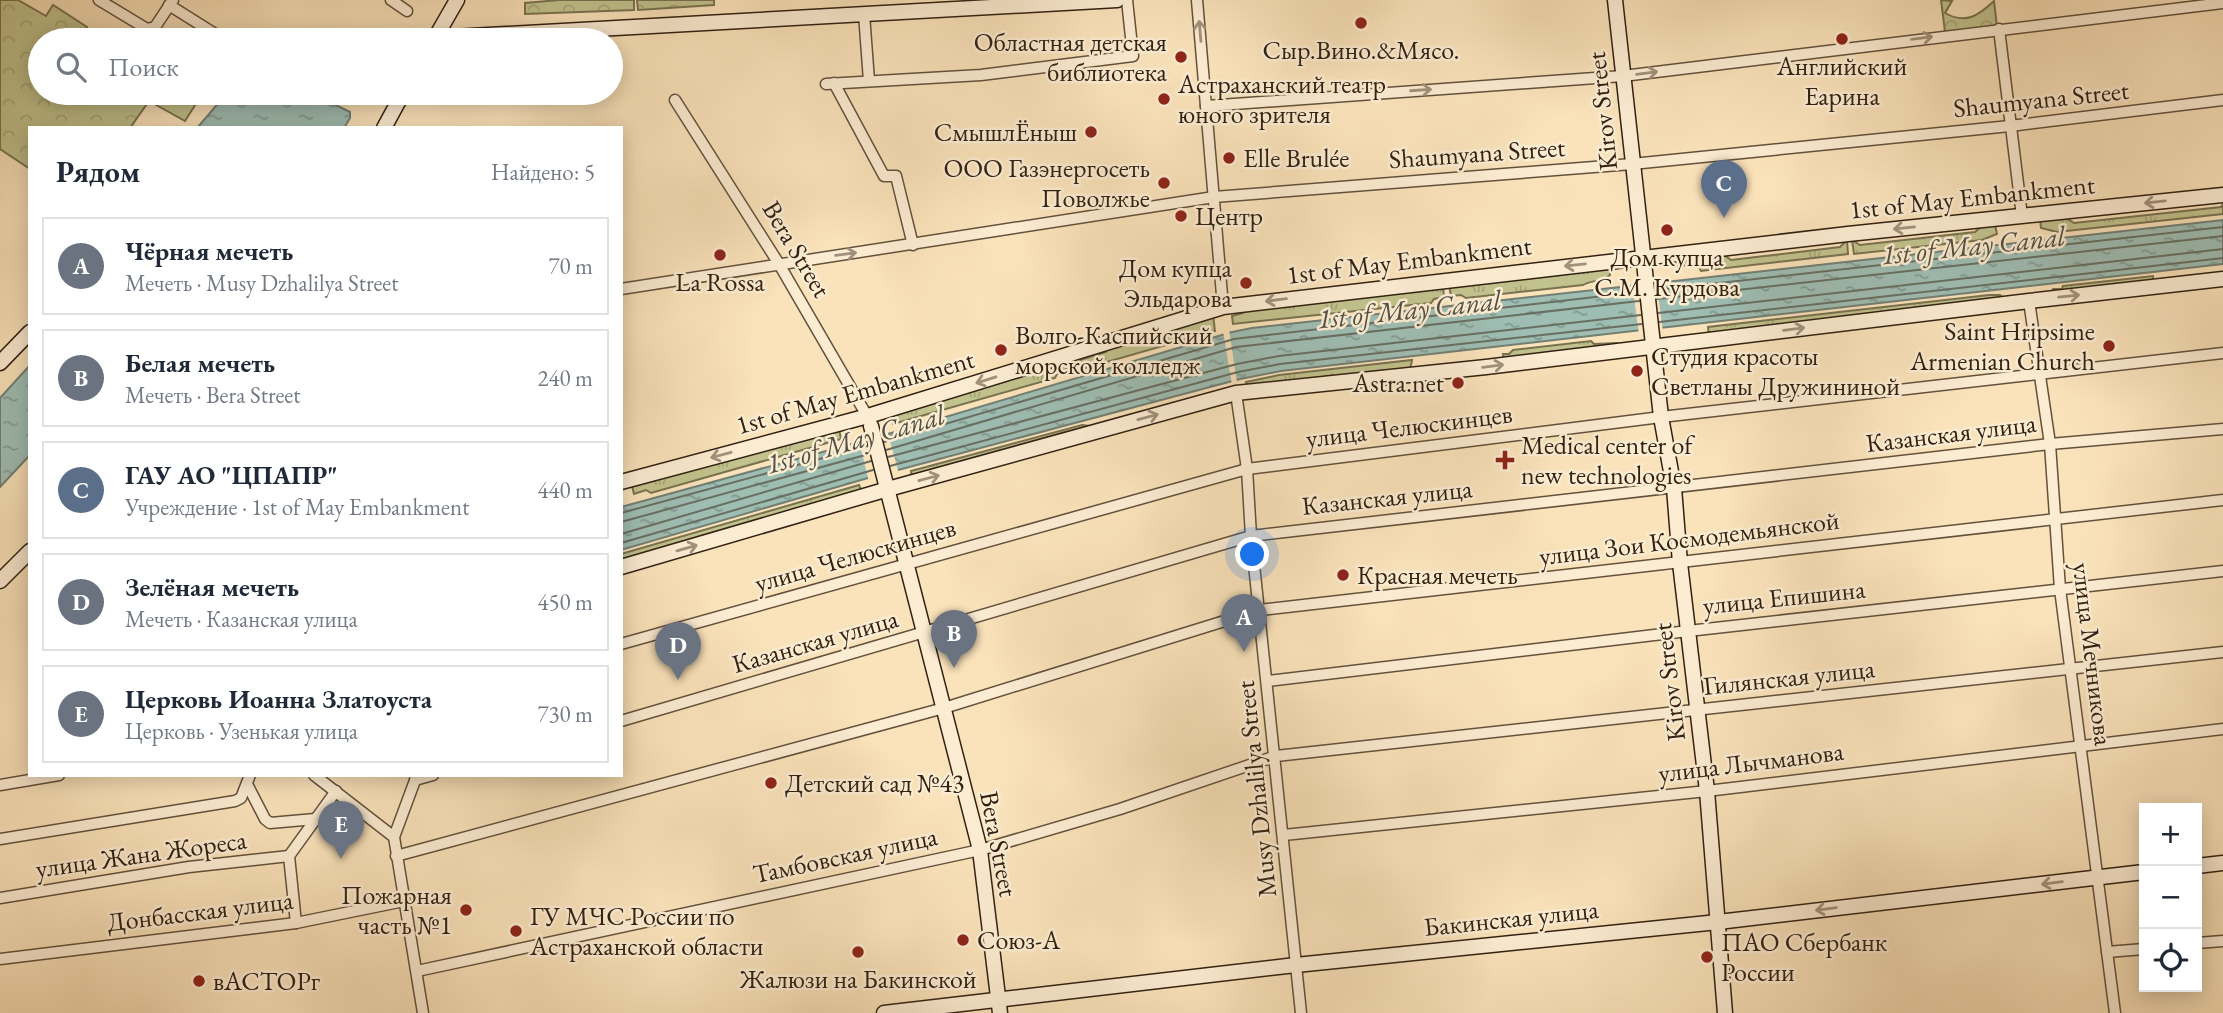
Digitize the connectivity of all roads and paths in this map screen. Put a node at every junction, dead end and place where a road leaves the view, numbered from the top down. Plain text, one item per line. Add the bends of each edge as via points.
1 (99, 0) edge
2 (391, 0) edge
3 (457, 0) edge
4 (1116, 0) edge
5 (1127, 0) edge
6 (1197, 0) edge
7 (1615, 0) edge
8 (171, 3) edge
9 (2223, 3) edge
10 (407, 11) dead end
11 (864, 14) junction
12 (145, 28) edge
13 (151, 28) edge
14 (206, 28) edge
15 (441, 28) edge
16 (623, 28) edge
17 (1999, 29) junction
18 (1623, 76) junction
19 (869, 81) junction
20 (675, 100) dead end
21 (2223, 100) edge
22 (397, 105) edge
23 (1206, 106) junction
24 (385, 126) edge
25 (2010, 126) junction
26 (1632, 164) junction
27 (2223, 195) edge
28 (1213, 197) junction
29 (2022, 216) junction
30 (913, 245) junction
31 (1643, 258) junction
32 (779, 264) junction
33 (2223, 279) edge
34 (623, 289) edge
35 (2029, 301) junction
36 (1223, 307) junction
37 (28, 334) edge
38 (1653, 341) junction
39 (2223, 353) edge
40 (0, 363) edge
41 (2041, 373) junction
42 (1236, 394) junction
43 (1661, 417) junction
44 (870, 421) junction
45 (2223, 429) edge
46 (2050, 444) junction
47 (1247, 469) junction
48 (623, 482) edge
49 (887, 485) junction
50 (1674, 488) junction
51 (2223, 500) edge
52 (2054, 519) junction
53 (1251, 536) junction
54 (28, 553) edge
55 (1680, 563) junction
56 (907, 564) junction
57 (623, 566) edge
58 (2223, 571) edge
59 (0, 581) edge
60 (2060, 589) junction
61 (1260, 610) junction
62 (1688, 631) junction
63 (925, 632) junction
64 (623, 643) edge
65 (2223, 652) edge
66 (2072, 670) junction
67 (1268, 681) junction
68 (944, 708) junction
69 (1697, 709) junction
70 (623, 720) edge
71 (2223, 729) edge
72 (2081, 745) junction
73 (1276, 756) junction
74 (47, 777) edge
75 (317, 777) edge
76 (416, 778) edge
77 (248, 780) edge
78 (0, 785) edge
79 (335, 791) junction
80 (1707, 791) junction
81 (315, 820) junction
82 (1284, 835) junction
83 (394, 837) junction
84 (0, 839) edge
85 (980, 850) junction
86 (289, 856) junction
87 (396, 856) junction
88 (2223, 863) edge
89 (2202, 865) edge
90 (2139, 873) edge
91 (2098, 877) junction
92 (0, 898) edge
93 (404, 901) junction
94 (1718, 922) junction
95 (296, 923) junction
96 (2223, 941) edge
97 (2202, 943) edge
98 (2139, 950) edge
99 (2107, 953) junction
100 (0, 959) edge
101 (1296, 965) junction
102 (416, 971) junction
103 (999, 1006) edge
104 (423, 1013) edge
105 (884, 1013) edge
106 (1301, 1013) edge
107 (1725, 1013) edge
108 (2115, 1013) edge

1 - 12 street
2 - 10 street
3 - 15 main road
4 - 11 main road
5 - 19 street via 1133,57 981,75
23 -> 6 street
7 - 18 main road, Kirov Street
8 - 13 street
8 - 14 street
9 - 17 street
11 - 16 main road
11 - 19 street
18 -> 17 street
17 - 25 street
23 -> 18 street
18 - 26 main road, Kirov Street
19 - 30 street via 830,84 884,176 896,176
20 - 32 street, Bera Street
21 - 25 street, Shaumyana Street
22 - 24 main road
23 - 28 street
25 - 26 street, Shaumyana Street
25 - 29 street
26 - 28 street, Shaumyana Street
26 - 31 main road, Kirov Street
27 -> 29 main road, 1st of May Embankment
28 - 30 street, Shaumyana Street
28 - 36 street
29 -> 31 main road, 1st of May Embankment
32 -> 30 street, Shaumyana Street
31 -> 36 main road, 1st of May Embankment
31 - 38 main road, Kirov Street
32 - 34 street, Shaumyana Street
32 - 44 street, Bera Street
35 -> 33 main road
38 -> 35 main road
35 - 41 street, улица Мечникова
36 -> 44 main road, 1st of May Embankment
37 - 40 main road
42 -> 38 main road via 1462,370
38 - 43 main road, Kirov Street
39 - 41 street, улица Челюскинцев
41 - 43 street, улица Челюскинцев
41 - 46 street, улица Мечникова
42 - 47 street, Musy Dzhalilya Street
49 -> 42 main road
43 - 47 street, улица Челюскинцев
43 - 50 main road, Kirov Street
44 -> 48 main road, 1st of May Embankment
44 - 49 main road, Bera Street
45 - 46 street, Казанская улица
46 - 50 street, Казанская улица
46 - 52 street, улица Мечникова
47 - 53 street, Musy Dzhalilya Street
47 - 56 street, улица Челюскинцев
49 - 56 main road, Bera Street
57 -> 49 main road
50 - 53 street, Казанская улица
50 - 55 main road, Kirov Street
51 - 52 street, улица Зои Космодемьянской
52 - 55 street, улица Зои Космодемьянской
52 - 60 street, улица Мечникова
53 - 61 street, Musy Dzhalilya Street
53 - 63 street, Казанская улица
54 - 59 main road
55 - 61 street, улица Зои Космодемьянской
55 - 62 main road, Kirov Street
56 - 63 main road, Bera Street
56 - 64 street, улица Челюскинцев
58 - 60 street, улица Епишина
60 - 62 street, улица Епишина
60 - 66 street, улица Мечникова
61 - 67 street, Musy Dzhalilya Street
61 - 68 street, улица Зои Космодемьянской
62 - 67 street, улица Епишина
62 - 69 main road, Kirov Street
63 - 68 main road, Bera Street
63 - 70 street, Казанская улица
65 - 66 street, Гилянская улица
66 - 69 street, Гилянская улица
66 - 72 street, улица Мечникова
67 - 73 street, Musy Dzhalilya Street
68 - 85 main road, Bera Street
68 - 87 street, улица Зои Космодемьянской
69 - 73 street, Гилянская улица
69 - 80 main road, Kirov Street
71 - 72 street, улица Лычманова
72 - 80 street, улица Лычманова
72 - 91 street, улица Мечникова
73 - 82 street, Musy Dzhalilya Street
73 - 85 street, Тамбовская улица
74 - 78 street
75 - 79 street
76 - 83 street
77 - 81 street via 270,823
77 - 84 street via 241,798
79 - 81 street
79 - 83 street
80 - 82 street, улица Лычманова
80 - 94 main road, Kirov Street
81 - 86 street
82 - 101 street, Musy Dzhalilya Street
83 - 87 street
85 - 102 street, Тамбовская улица
85 - 103 main road, Bera Street
86 - 92 street, улица Жана Жореса
86 - 95 street
87 - 93 street
88 - 89 main road
90 - 91 main road, Бакинская улица
91 -> 94 main road, Бакинская улица
91 - 99 street, улица Мечникова
93 - 95 street, Донбасская улица
93 - 102 street
94 - 101 main road, Бакинская улица
94 - 107 main road, Kirov Street
95 - 100 street, Донбасская улица
96 - 97 street
98 - 99 street
99 - 108 street, улица Мечникова
101 - 103 main road, Бакинская улица
101 - 106 street, Musy Dzhalilya Street
102 - 104 street
103 - 105 main road, Бакинская улица

